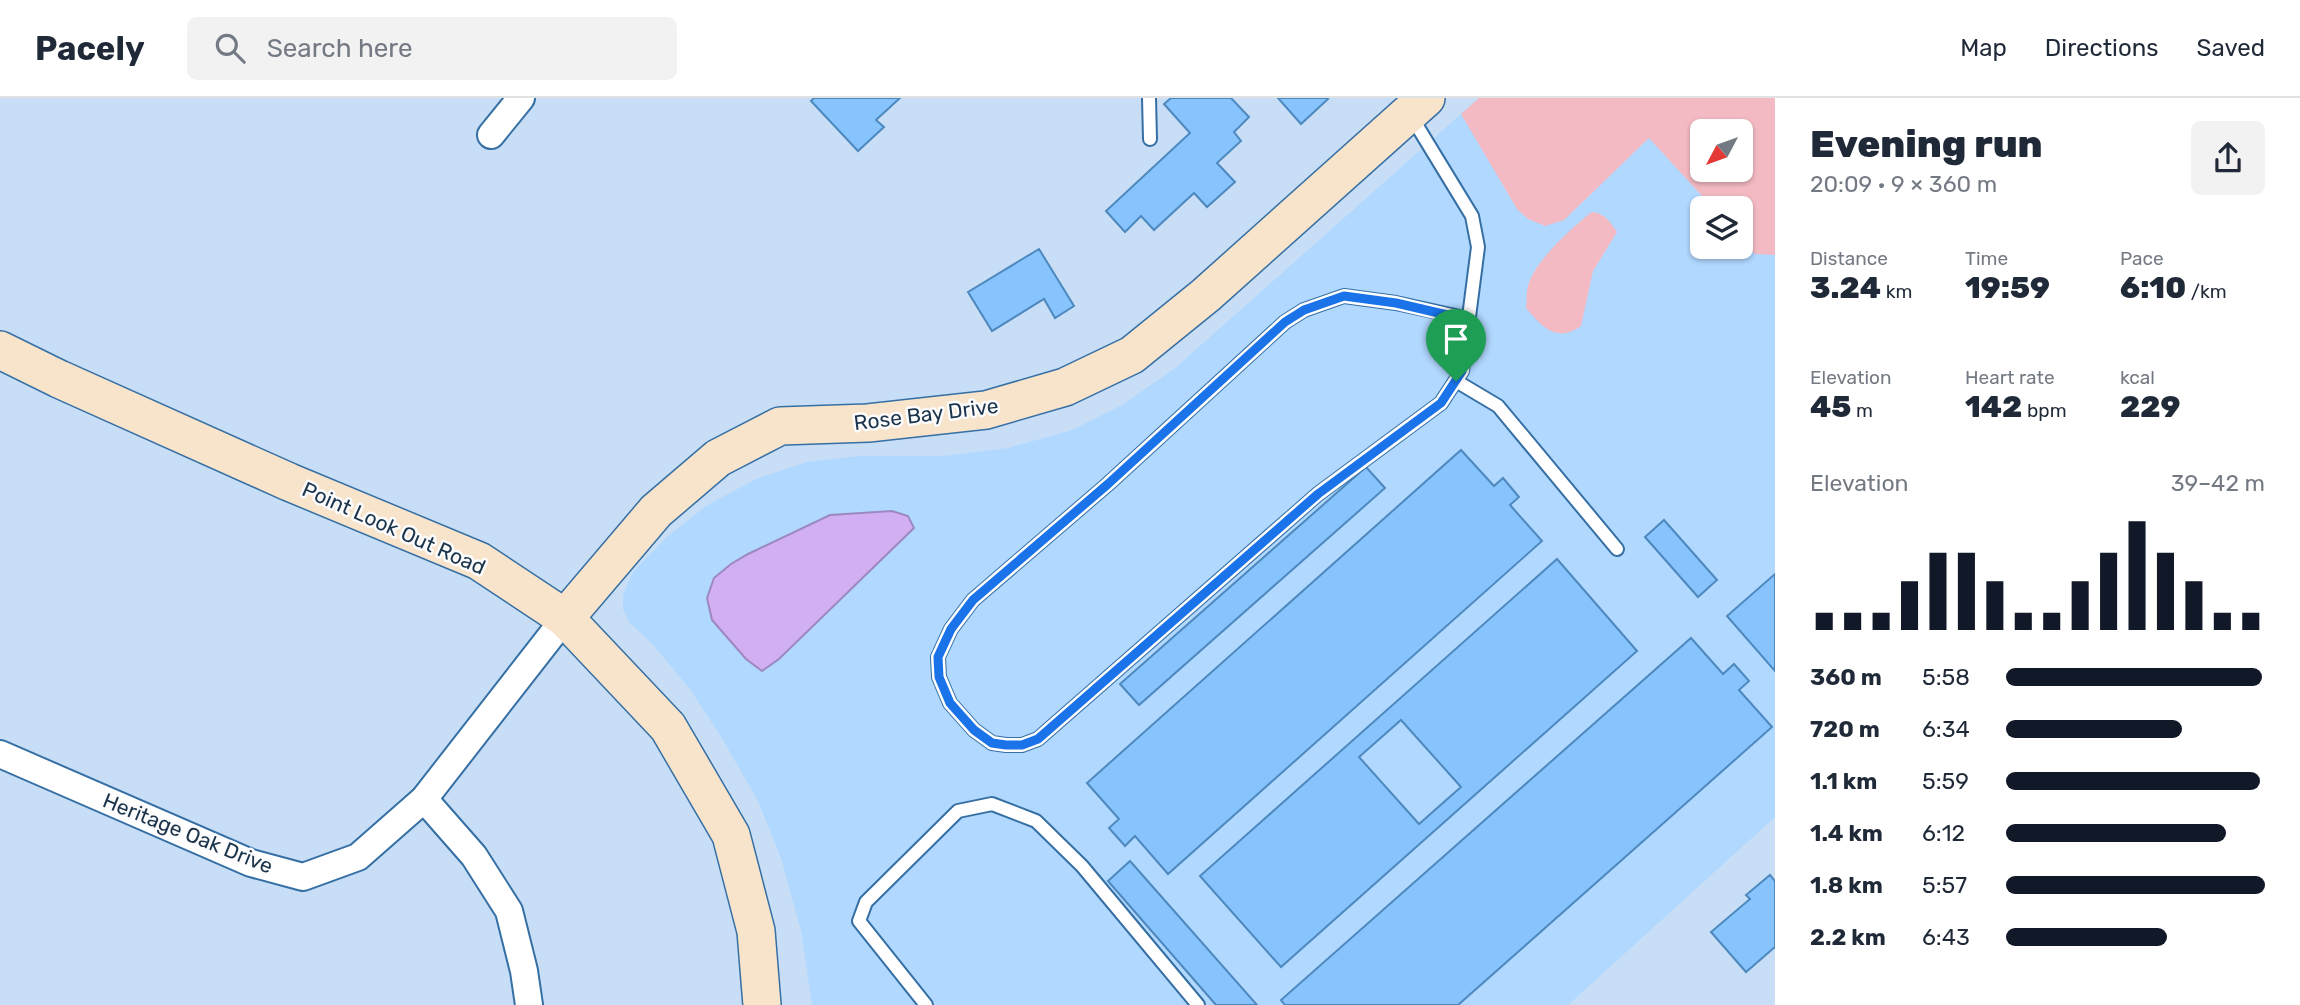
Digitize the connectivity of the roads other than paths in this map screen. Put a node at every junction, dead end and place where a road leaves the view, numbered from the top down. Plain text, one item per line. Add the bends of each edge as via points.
1 (521, 98) edge
2 (1149, 98) edge
3 (1418, 105) edge
4 (491, 135) dead end
5 (1150, 139) dead end
6 (1469, 320) junction
7 (0, 350) edge
8 (1456, 381) junction
9 (1617, 549) dead end
10 (565, 618) junction
11 (0, 754) edge
12 (424, 799) junction
13 (529, 1005) edge
14 (762, 1005) edge
15 (926, 1005) edge
16 (1198, 1005) edge

1 - 4 street
2 - 5 lane
3 - 6 lane via 1472,216 1478,247
3 - 10 street, Rose Bay Drive via 1206,295 1132,355 1065,387 986,410 867,423 780,426 718,458 656,511
6 - 8 lane via 1462,371
6 - 8 lane via 1344,296 1285,322 973,600 951,629 938,657 939,677 950,703 992,743 1022,745 1038,739 1318,494 1441,403
7 - 10 street, Point Look Out Road via 289,482 479,561
8 - 9 lane via 1498,407
10 - 12 street, Heritage Oak Drive
10 - 14 street, Point Look Out Road via 668,727 731,835 756,931
11 - 12 street, Heritage Oak Drive via 251,863 303,877 358,857
12 - 13 street via 474,856 509,911
15 - 16 lane via 859,921 866,902 958,811 992,804 1037,821 1083,866

